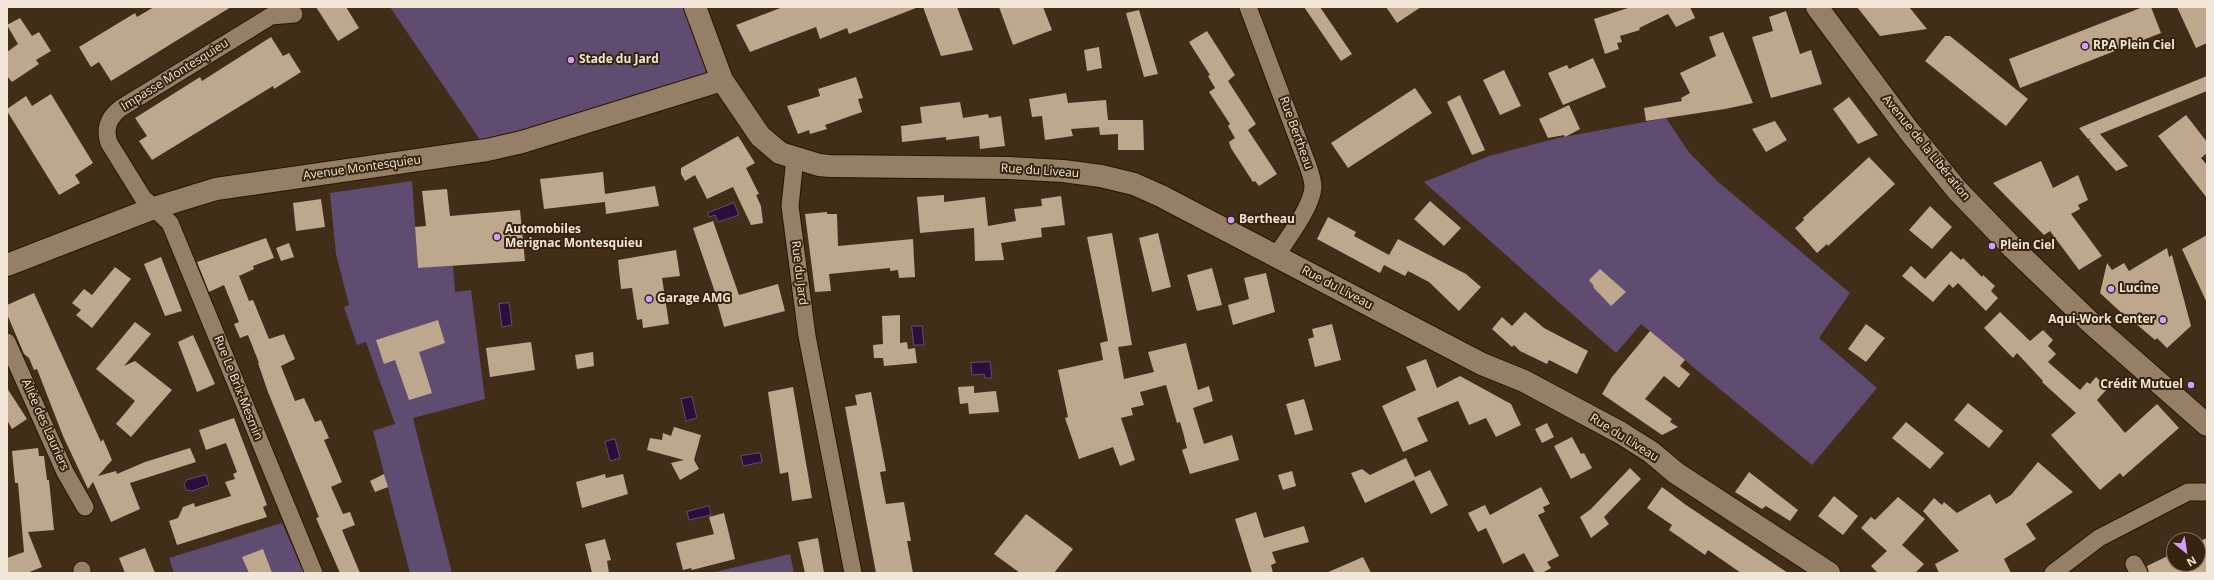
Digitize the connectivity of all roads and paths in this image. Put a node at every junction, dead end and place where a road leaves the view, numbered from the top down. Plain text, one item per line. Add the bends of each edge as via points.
1 (695, 7) edge
2 (1248, 7) edge
3 (1817, 7) edge
4 (294, 14) dead end
5 (722, 80) junction
6 (795, 158) junction
7 (154, 208) junction
8 (1276, 256) junction
9 (7, 265) edge
10 (8, 347) edge
11 (2207, 425) edge
12 (2207, 492) edge
13 (85, 507) dead end
14 (314, 573) edge
15 (853, 573) edge
16 (1829, 573) edge
17 (2053, 573) edge

1 - 5 street
2 - 8 street, Rue Bertheau via 1308,166 1313,187 1303,212
3 - 11 street, Avenue de la Libération via 1957,190 2091,323
4 - 7 street, Impasse Montesquieu via 271,16 113,114 107,128 109,143 143,198
5 - 6 street via 760,136 780,153
5 - 7 street, Avenue Montesquieu via 522,142 487,150 240,184
6 - 8 street, Rue du Liveau via 830,166 1008,168 1101,176 1134,184 1161,196
6 - 15 street, Rue du Jard via 790,206 807,336
7 - 9 street, Avenue Montesquieu
7 - 14 street, Rue Le Brix-Mesmin via 170,223
8 - 16 street, Rue du Liveau via 1482,364 1524,381 1621,433 1651,452 1676,473
10 - 13 street, Allée des Lauriers via 65,472
12 - 17 street via 2188,492 2099,538

